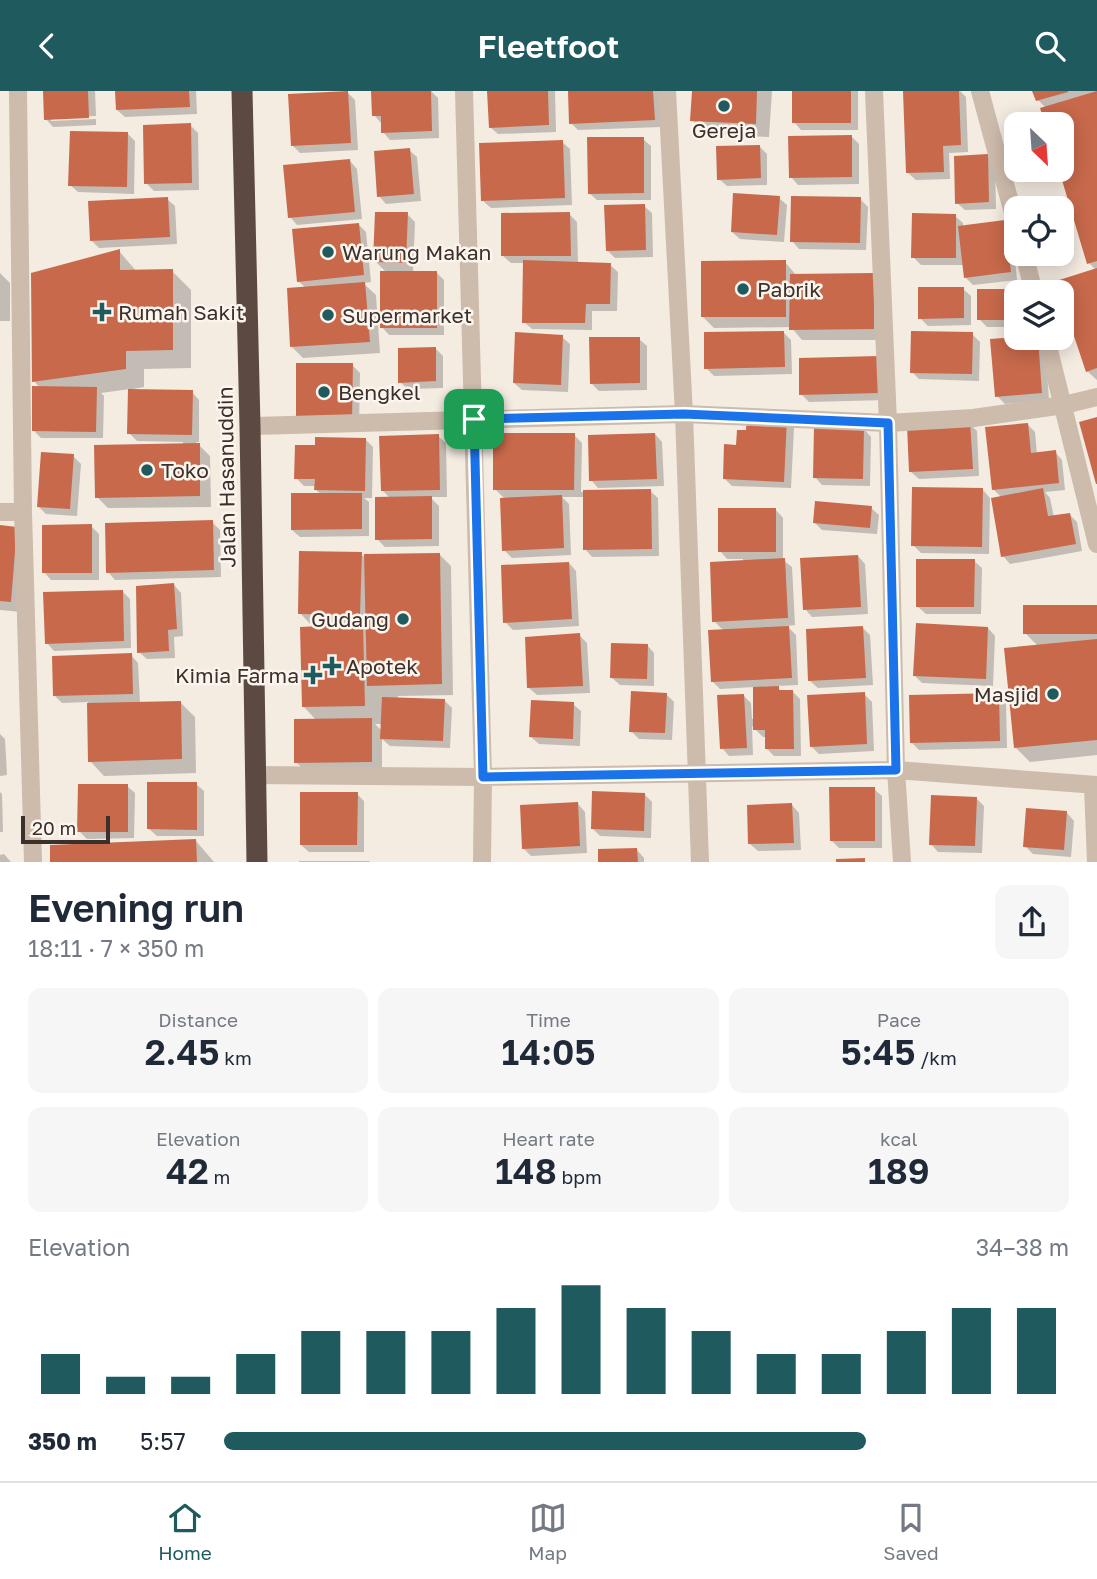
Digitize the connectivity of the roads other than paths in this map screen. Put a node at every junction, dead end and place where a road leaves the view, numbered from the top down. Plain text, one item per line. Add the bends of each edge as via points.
1 (18, 91) edge
2 (242, 91) edge
3 (464, 91) edge
4 (667, 91) edge
5 (874, 91) edge
6 (980, 91) edge
7 (1008, 196) edge
8 (1049, 350) edge
9 (1097, 397) edge
10 (1064, 405) junction
11 (684, 414) junction
12 (474, 419) junction
13 (888, 423) junction
14 (250, 426) junction
15 (23, 512) junction
16 (0, 513) edge
17 (1097, 544) edge
18 (896, 770) junction
19 (697, 772) junction
20 (254, 775) junction
21 (483, 777) junction
22 (1095, 786) edge
23 (33, 862) edge
24 (257, 862) edge
25 (482, 862) edge
26 (700, 862) edge
27 (902, 862) edge
28 (1096, 862) edge

1 - 15 street
2 - 14 highway, Jalan Hasanuddin
3 - 12 street
4 - 11 street
5 - 13 street
6 - 7 street
8 - 10 street
9 - 10 street
10 - 13 street via 973,418
10 - 17 street
11 - 12 street
11 - 13 street
11 - 19 street
12 - 14 street
12 - 21 street
13 - 18 street
14 - 20 highway, Jalan Hasanuddin
15 - 16 street
15 - 23 street
18 - 19 street
18 - 22 street
18 - 27 street
19 - 21 street
19 - 26 street
20 - 21 street
20 - 24 highway, Jalan Hasanuddin
21 - 25 street
22 - 28 street

